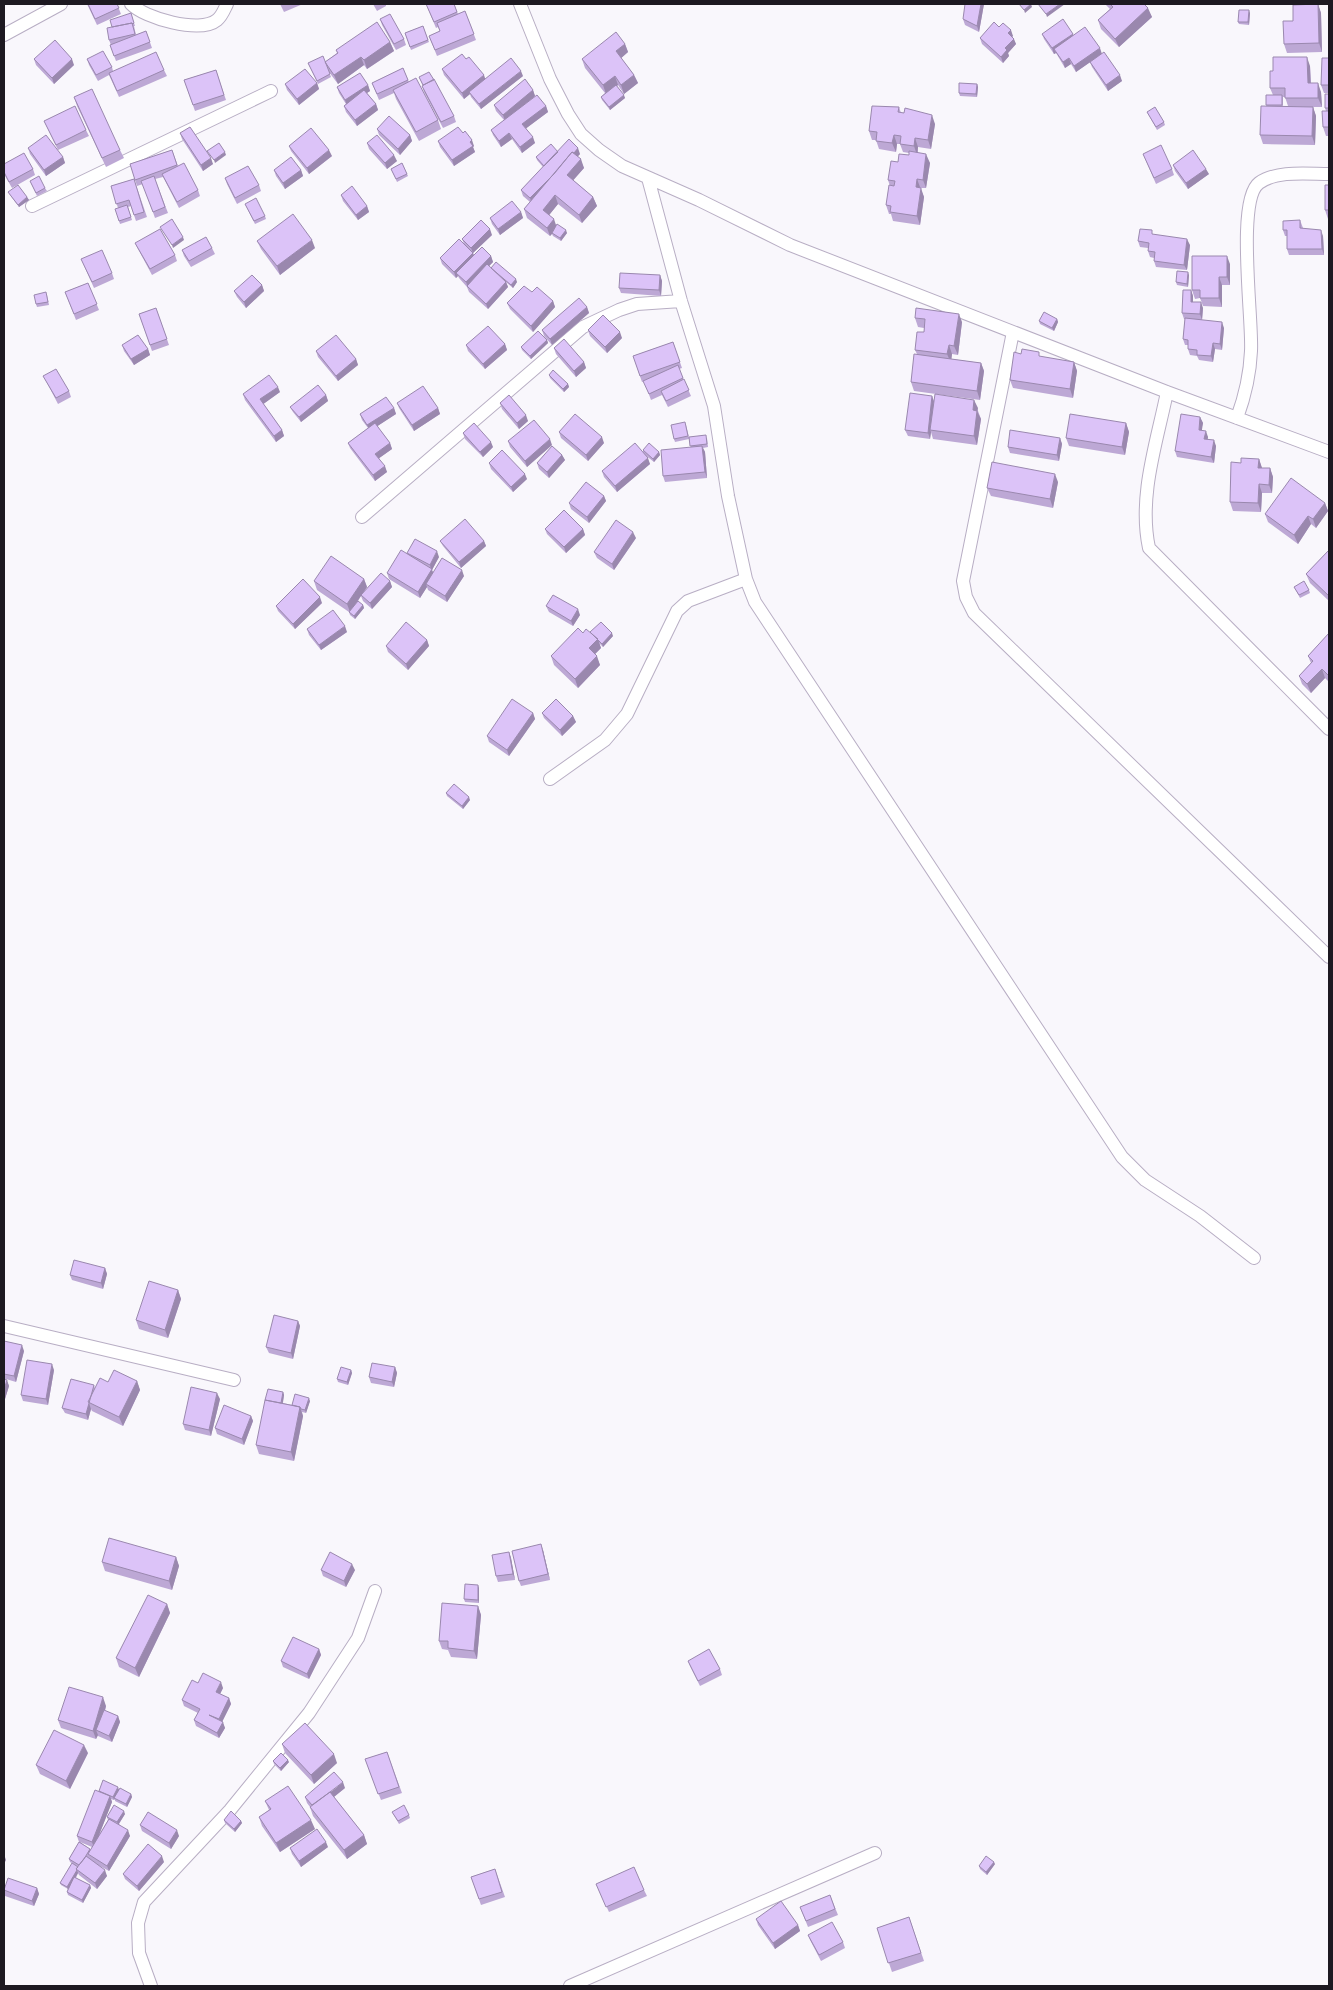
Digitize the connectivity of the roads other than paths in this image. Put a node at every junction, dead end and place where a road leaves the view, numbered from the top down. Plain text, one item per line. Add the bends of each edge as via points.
1 (61, 4) edge
2 (131, 4) edge
3 (227, 4) edge
4 (520, 4) edge
5 (4, 35) edge
6 (271, 91) dead end
7 (1329, 174) edge
8 (648, 178) junction
9 (32, 206) dead end
10 (681, 301) junction
11 (1012, 332) junction
12 (1167, 392) junction
13 (1237, 418) junction
14 (1329, 452) edge
15 (362, 517) dead end
16 (746, 579) junction
17 (1329, 729) edge
18 (550, 779) dead end
19 (1329, 957) edge
20 (1254, 1258) dead end
21 (4, 1326) edge
22 (234, 1380) dead end
23 (375, 1591) dead end
24 (875, 1853) dead end
25 (151, 1986) edge
26 (570, 1986) edge

1 - 5 street
2 - 3 street via 146,15 195,25 216,22
4 - 8 street via 550,79 581,134 622,166
6 - 9 street
7 - 13 street via 1289,174 1268,178 1251,192 1247,267 1252,348 1250,373
8 - 10 street
8 - 11 street via 790,246
10 - 15 street via 637,304 583,327
10 - 16 street via 714,406 728,496
11 - 12 street
11 - 19 street via 964,581 966,597 974,614
12 - 13 street
12 - 17 street via 1148,486 1145,519 1149,548
13 - 14 street
16 - 18 street via 688,601 677,611 627,714 605,740
16 - 20 street via 755,602 1122,1157 1145,1180 1200,1216
21 - 22 street
23 - 25 street via 358,1638 309,1713 230,1810 144,1902 138,1923 139,1953
24 - 26 street

